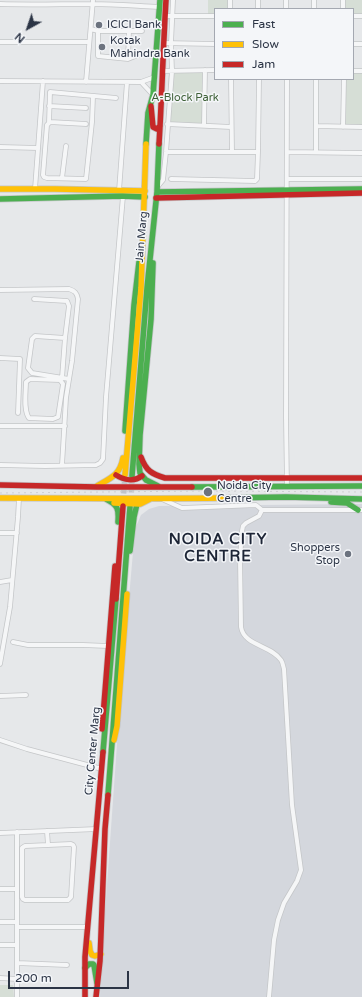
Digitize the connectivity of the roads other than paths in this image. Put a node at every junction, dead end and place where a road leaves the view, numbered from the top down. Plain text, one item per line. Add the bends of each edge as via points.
1 (133, 0) edge
2 (160, 0) edge
3 (166, 0) edge
4 (174, 0) edge
5 (23, 2) edge
6 (93, 2) edge
7 (0, 4) edge
8 (132, 5) junction
9 (160, 7) junction
10 (165, 16) junction
11 (172, 16) junction
12 (214, 16) edge
13 (90, 29) junction
14 (129, 30) junction
15 (98, 31) junction
16 (142, 31) dead end
17 (0, 42) edge
18 (89, 42) junction
19 (163, 43) junction
20 (171, 43) junction
21 (214, 44) edge
22 (156, 56) junction
23 (128, 59) junction
24 (205, 70) junction
25 (214, 70) edge
26 (163, 71) junction
27 (172, 71) junction
28 (155, 77) junction
29 (231, 80) edge
30 (258, 80) edge
31 (286, 80) edge
32 (316, 80) edge
33 (344, 80) edge
34 (0, 81) edge
35 (43, 82) junction
36 (86, 82) junction
37 (127, 82) junction
38 (141, 82) junction
39 (153, 95) junction
40 (93, 96) junction
41 (116, 98) dead end
42 (49, 106) junction
43 (151, 106) junction
44 (86, 108) dead end
45 (49, 122) junction
46 (86, 124) dead end
47 (167, 124) junction
48 (204, 125) junction
49 (160, 126) junction
50 (316, 126) junction
51 (231, 127) junction
52 (343, 127) junction
53 (362, 127) edge
54 (66, 146) dead end
55 (0, 147) edge
56 (38, 148) junction
57 (166, 152) junction
58 (232, 152) junction
59 (258, 152) junction
60 (287, 152) junction
61 (316, 152) junction
62 (362, 152) edge
63 (64, 178) junction
64 (171, 179) dead end
65 (287, 179) junction
66 (362, 179) edge
67 (0, 189) edge
68 (35, 189) junction
69 (65, 189) junction
70 (362, 189) edge
71 (119, 190) junction
72 (157, 192) junction
73 (287, 192) junction
74 (362, 193) edge
75 (145, 194) junction
76 (123, 196) junction
77 (0, 198) edge
78 (143, 244) junction
79 (152, 252) junction
80 (0, 290) edge
81 (34, 299) dead end
82 (65, 338) junction
83 (0, 358) edge
84 (62, 378) junction
85 (69, 379) junction
86 (18, 407) junction
87 (25, 408) junction
88 (18, 413) dead end
89 (0, 426) edge
90 (65, 426) junction
91 (140, 453) junction
92 (0, 465) edge
93 (62, 465) junction
94 (116, 475) junction
95 (125, 475) tunnel mouth
96 (132, 476) tunnel mouth
97 (142, 476) junction
98 (287, 477) junction
99 (362, 478) edge
100 (0, 485) edge
101 (160, 486) junction
102 (362, 486) edge
103 (97, 487) junction
104 (287, 487) junction
105 (0, 498) edge
106 (19, 498) junction
107 (104, 498) junction
108 (312, 498) junction
109 (150, 499) junction
110 (163, 499) junction
111 (362, 499) edge
112 (114, 503) junction
113 (138, 504) junction
114 (123, 506) tunnel mouth
115 (130, 507) tunnel mouth
116 (262, 510) junction
117 (360, 510) edge
118 (0, 533) edge
119 (17, 533) junction
120 (12, 580) junction
121 (0, 582) edge
122 (2, 641) edge
123 (13, 642) dead end
124 (108, 646) junction
125 (0, 664) edge
126 (26, 695) dead end
127 (0, 696) edge
128 (0, 740) edge
129 (104, 747) junction
130 (111, 750) junction
131 (102, 769) junction
132 (97, 829) junction
133 (47, 831) junction
134 (17, 832) junction
135 (0, 833) edge
136 (48, 845) junction
137 (0, 889) edge
138 (17, 889) junction
139 (0, 922) edge
140 (17, 925) junction
141 (88, 927) junction
142 (87, 935) junction
143 (0, 945) edge
144 (17, 945) junction
145 (101, 954) junction
146 (17, 964) junction
147 (67, 965) dead end
148 (85, 968) junction
149 (0, 978) edge
150 (17, 979) junction
151 (98, 985) junction
152 (17, 997) edge
153 (85, 997) edge
154 (96, 997) edge
155 (269, 997) edge

1 - 8 street
2 - 9 street, Jain Marg
3 - 10 street, Jain Marg
4 - 11 street
5 - 6 street
5 - 7 street
6 - 8 street
6 - 13 street
8 - 9 street
9 - 22 street, Jain Marg
10 - 11 street
10 - 19 street, Jain Marg
11 - 12 street
11 - 20 street
13 - 15 street
13 - 18 street
14 - 15 street
14 - 16 street
14 - 23 street
15 - 23 street via 98,56
17 - 18 street
18 - 36 street
19 - 20 street
19 - 26 street, Jain Marg
20 - 21 street
20 - 27 street
22 - 23 street via 138,55
22 - 28 street, Jain Marg
24 - 25 street
24 - 27 street
24 - 48 street
26 - 27 street
26 - 49 street, Jain Marg
27 - 47 street
28 - 38 street
28 - 39 street, Jain Marg
29 - 51 street
30 - 59 street
31 - 60 street
32 - 50 street
33 - 52 street
34 - 35 street
35 - 36 street
35 - 56 street
36 - 37 street
37 - 38 street
37 - 71 street
38 - 39 street
39 - 43 street, Jain Marg
40 - 41 street
40 - 42 street via 50,92
40 - 63 street via 86,179
42 - 44 street
42 - 45 street
43 - 49 street via 153,127 157,129
43 - 75 street, Jain Marg via 146,121
45 - 46 street
45 - 63 street via 43,175 47,178
47 - 48 street
47 - 57 street
48 - 51 street
49 - 72 street, Jain Marg
50 - 52 street
50 - 61 street
51 - 58 street
52 - 53 street
54 - 63 street
55 - 56 street
56 - 68 street
57 - 58 street
57 - 72 street via 163,180
58 - 59 street
59 - 64 street via 258,177 255,181
60 - 61 street
60 - 65 street
61 - 62 street
63 - 69 street
65 - 66 street
65 - 73 street
67 - 68 street
68 - 69 street
69 - 71 street
70 - 73 street
71 - 75 street
72 - 73 street
72 - 79 street, Jain Marg
73 - 74 street
73 - 98 street
75 - 76 street
75 - 78 street, Jain Marg
76 - 77 street
76 - 93 street via 103,459 96,465
78 - 94 street via 134,305 122,463
78 - 95 street, Jain Marg
79 - 91 street via 151,319
79 - 96 street, Jain Marg
80 - 85 street via 75,291 78,299
81 - 82 street via 67,301 69,306
82 - 84 street
82 - 84 street via 32,338 28,368 32,373
83 - 86 street via 20,359
84 - 85 street
85 - 90 street
86 - 87 street
86 - 88 street
87 - 87 street via 26,382 30,379 60,380 63,384 58,417 29,418
89 - 90 street
90 - 93 street
91 - 97 street via 139,468
91 - 98 street via 147,470 165,478
92 - 93 street
94 - 97 street via 123,479 139,479
94 - 103 street
97 - 101 street
98 - 99 street
98 - 104 street
100 - 103 street
101 - 103 street
101 - 104 street
102 - 104 street
105 - 106 street
106 - 107 street
106 - 119 street
107 - 109 street
107 - 112 street
108 - 110 street
108 - 111 street
108 - 117 street via 322,502 347,503
109 - 110 street
109 - 113 street
110 - 116 street via 182,508 256,505
112 - 113 street
112 - 124 street via 118,510 118,518
113 - 130 street via 134,517 127,581 117,726
114 - 129 street, City Center Marg
115 - 130 street, City Center Marg
116 - 117 street
116 - 155 street via 260,516 246,522 242,531 241,627 248,640 278,656 284,669 292,805 301,870 278,920
118 - 119 street
119 - 120 street
120 - 121 street
120 - 122 street via 10,607
122 - 125 street
123 - 124 street via 28,645
124 - 129 street via 102,719
126 - 127 street
128 - 131 street
129 - 131 street, City Center Marg
130 - 145 street, City Center Marg via 105,829
131 - 132 street, City Center Marg
132 - 133 street
132 - 141 street, City Center Marg
133 - 134 street
133 - 136 street
134 - 135 street
134 - 138 street
136 - 136 street via 22,848 22,897 25,900 68,900 71,897 74,845
137 - 138 street
138 - 140 street
139 - 140 street
140 - 141 street
140 - 144 street
141 - 142 street, City Center Marg
142 - 145 street via 91,954
142 - 148 street, City Center Marg
143 - 144 street
144 - 146 street
145 - 151 street, City Center Marg
146 - 147 street
146 - 150 street
148 - 151 street via 89,964 94,965
148 - 153 street, City Center Marg
149 - 150 street
150 - 152 street
151 - 154 street, City Center Marg

